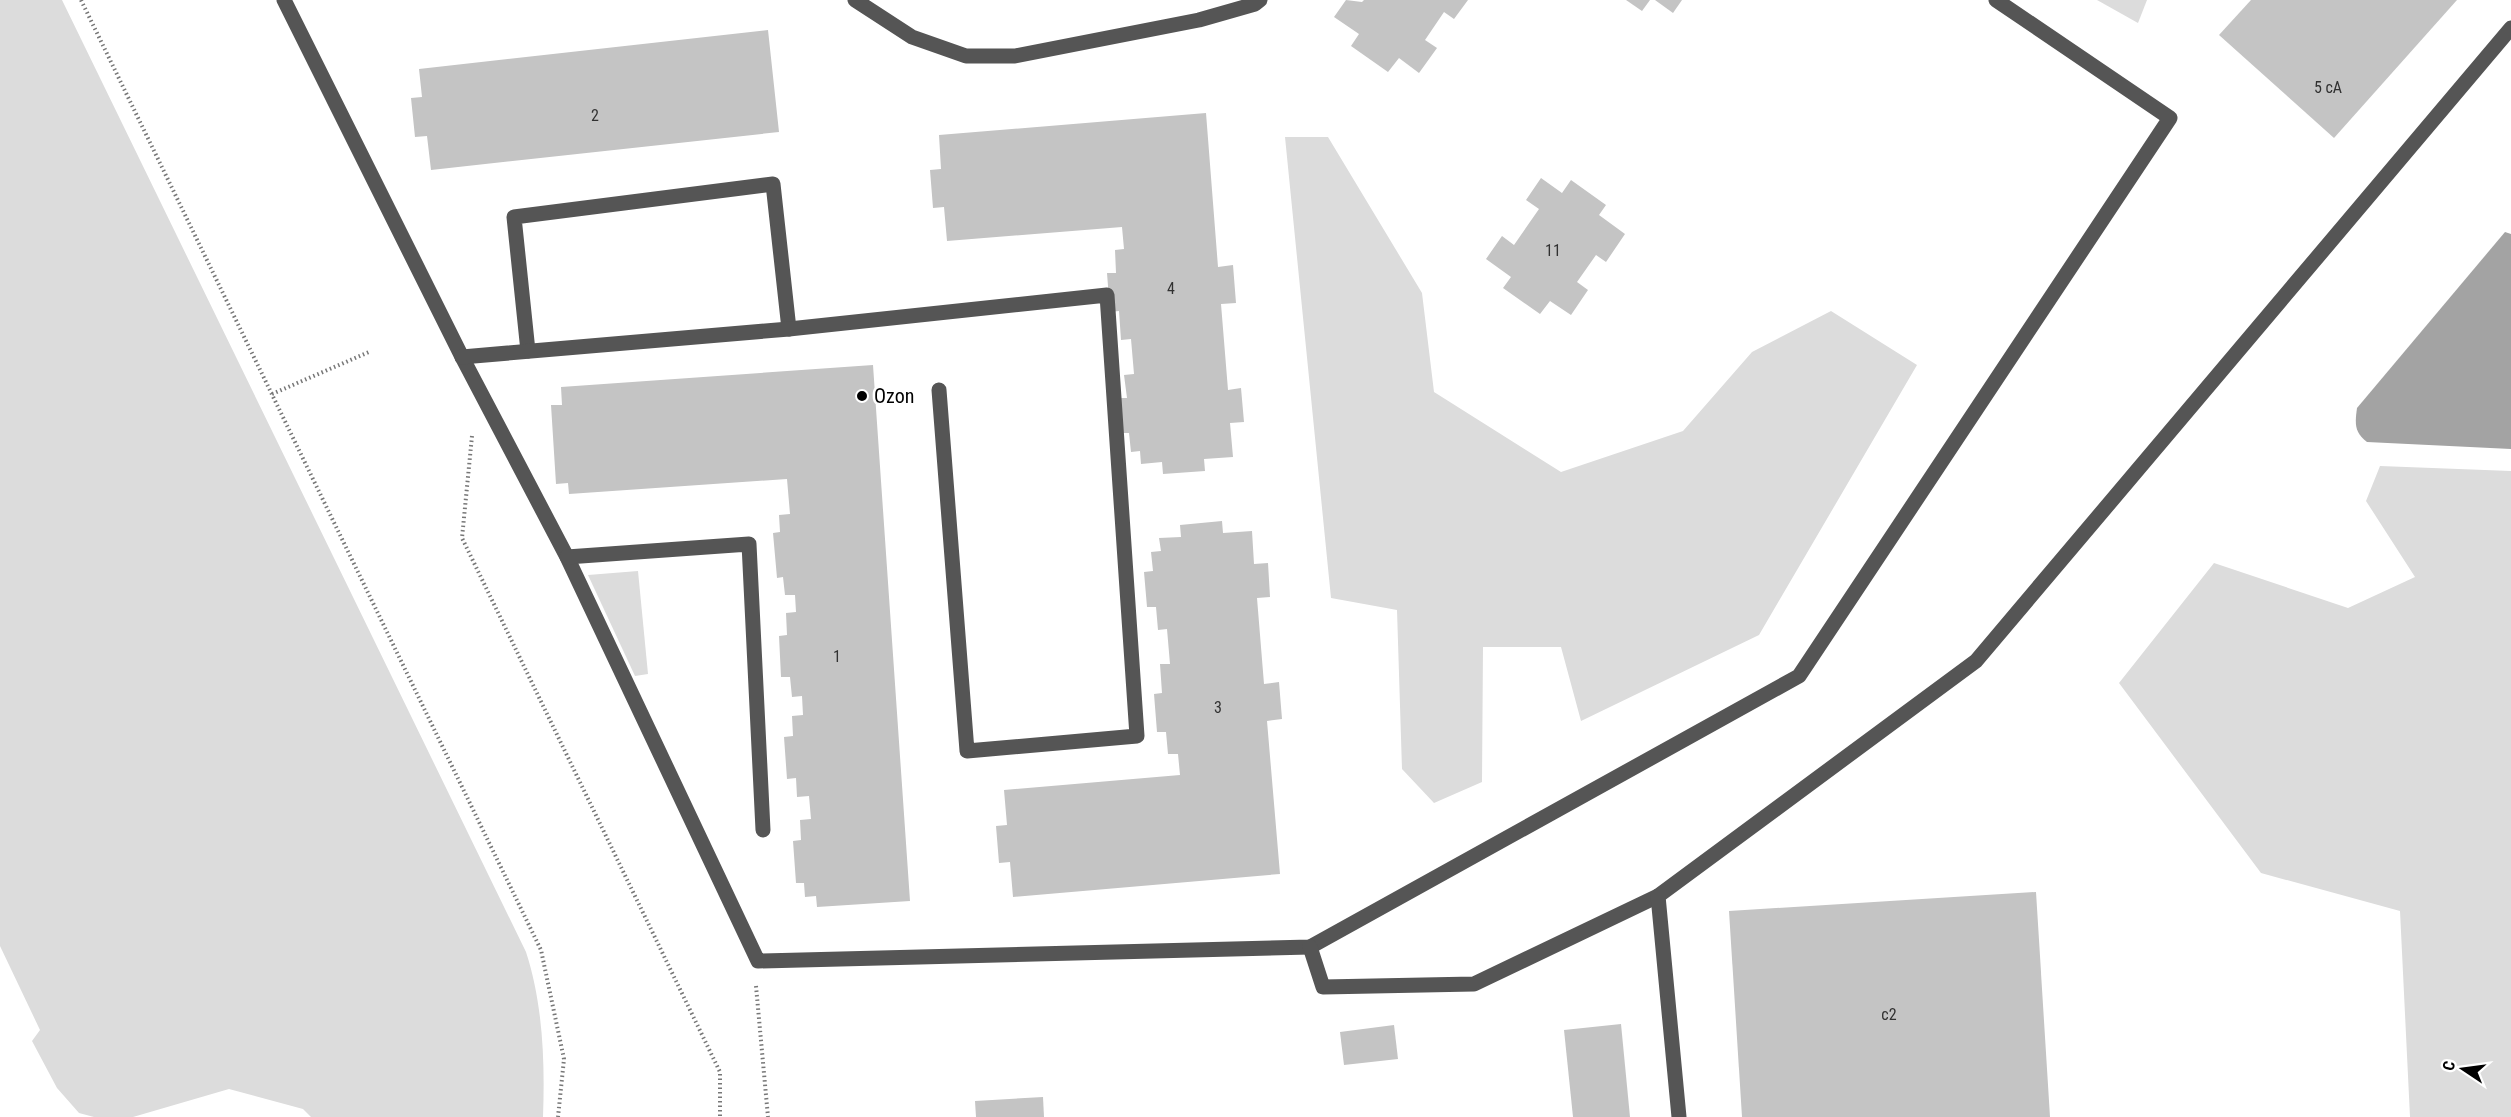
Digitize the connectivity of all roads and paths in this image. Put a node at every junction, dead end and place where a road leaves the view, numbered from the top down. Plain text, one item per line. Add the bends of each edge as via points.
1 (81, 0) edge
2 (284, 0) edge
3 (855, 0) edge
4 (1260, 0) edge
5 (1996, 0) edge
6 (2511, 28) edge
7 (789, 329) junction
8 (528, 351) junction
9 (369, 352) dead end
10 (462, 357) junction
11 (939, 390) dead end
12 (272, 394) junction
13 (472, 432) dead end
14 (567, 557) junction
15 (763, 830) dead end
16 (1658, 896) junction
17 (1310, 947) junction
18 (756, 989) dead end
19 (558, 1117) edge
20 (720, 1117) edge
21 (768, 1117) edge
22 (1678, 1117) edge

1 - 12 path
2 - 10 street
3 - 4 street via 912,37 966,56 1015,56 1085,43 1199,20
5 - 17 street via 2170,118 1799,676
6 - 16 street via 1976,662
7 - 8 street
7 - 8 street via 773,184 514,217
7 - 11 street via 1107,295 1137,736 967,751
8 - 10 street
9 - 12 path
10 - 14 street
12 - 19 path via 541,950 564,1059
13 - 20 path via 462,538 720,1072
14 - 15 street via 748,544
14 - 17 street via 758,962
16 - 17 street via 1474,984 1323,987
16 - 22 street
18 - 21 path

